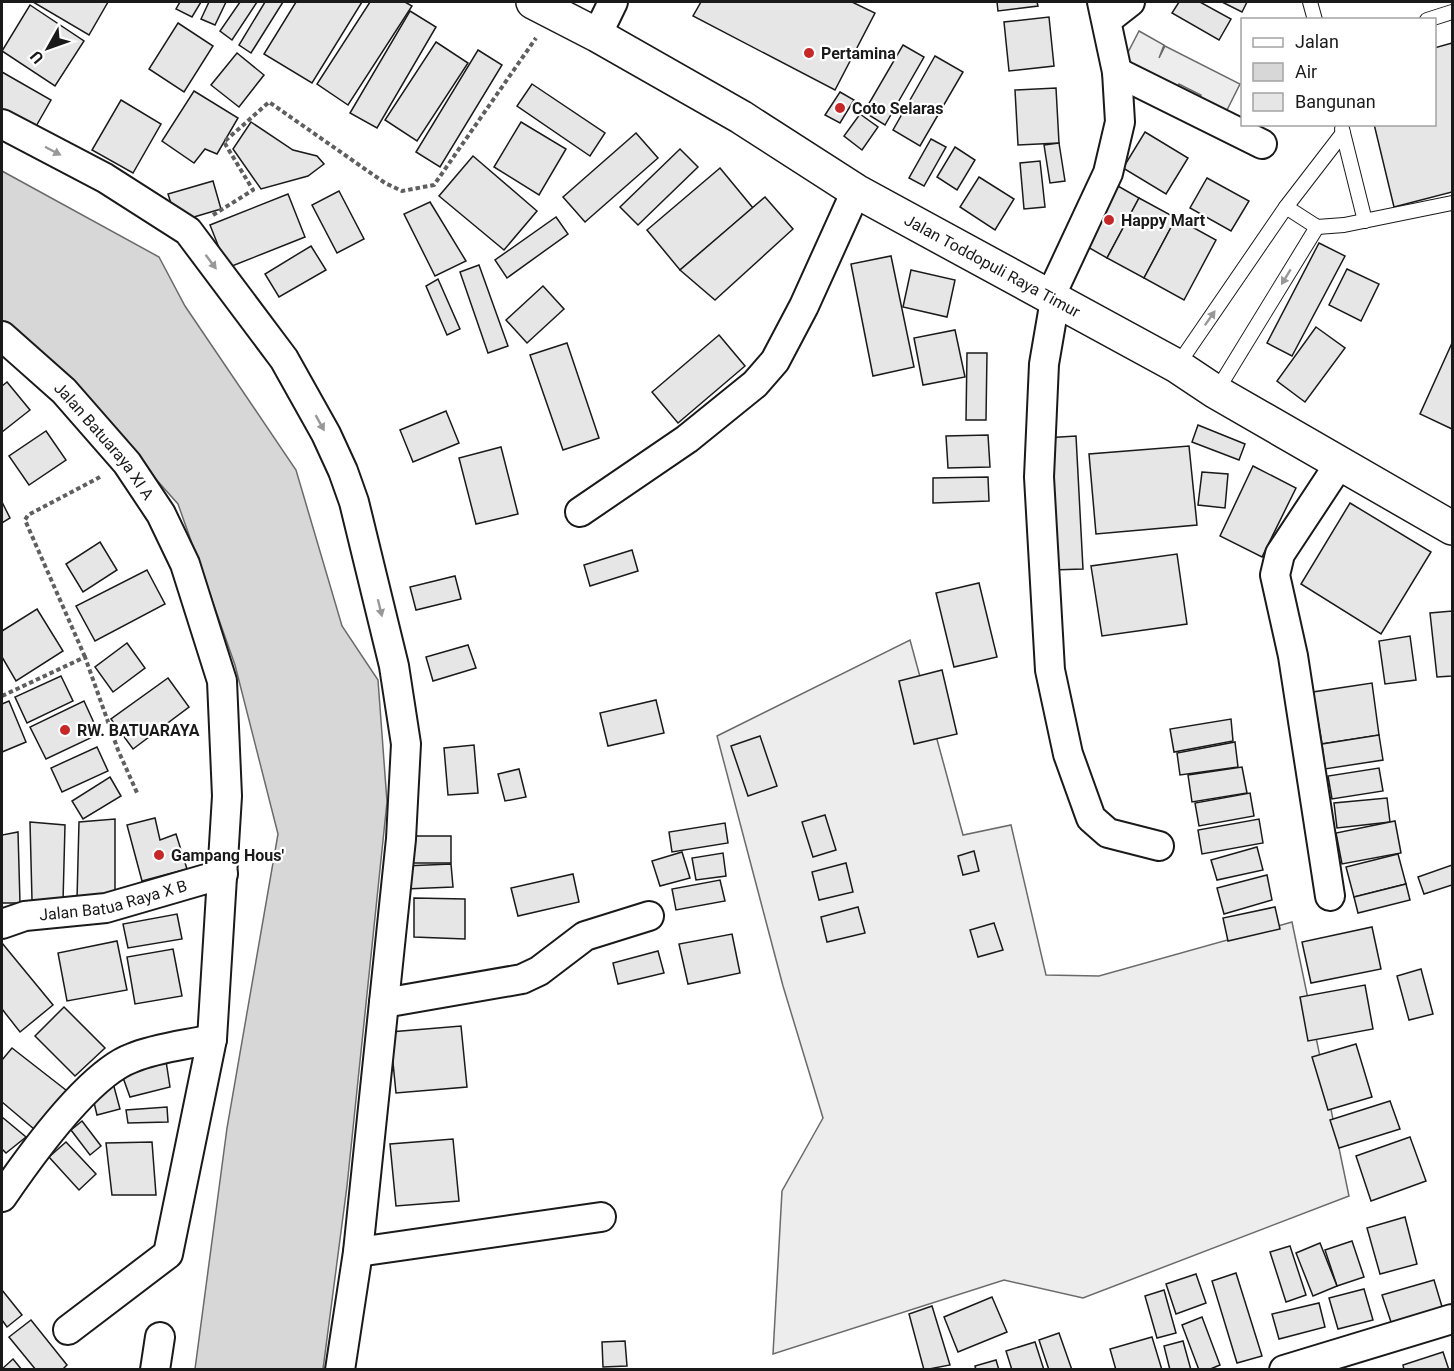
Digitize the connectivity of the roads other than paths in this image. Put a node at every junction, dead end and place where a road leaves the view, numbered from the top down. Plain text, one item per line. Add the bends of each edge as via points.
1 (613, 2) edge
2 (1130, 2) edge
3 (1310, 2) edge
4 (543, 7) edge
5 (1104, 11) edge
6 (1452, 12) edge
7 (1314, 18) edge
8 (1433, 18) edge
9 (597, 35) junction
10 (1117, 72) junction
11 (1173, 100) junction
12 (1120, 123) junction
13 (2, 124) edge
14 (1342, 129) edge
15 (1262, 144) dead end
16 (856, 191) junction
17 (1452, 203) edge
18 (1286, 207) junction
19 (1365, 221) junction
20 (1317, 227) junction
21 (1053, 298) junction
22 (2, 336) edge
23 (1177, 366) junction
24 (1216, 393) junction
25 (1340, 463) junction
26 (580, 512) dead end
27 (1452, 528) edge
28 (1159, 846) dead end
29 (223, 874) junction
30 (1330, 896) dead end
31 (649, 916) dead end
32 (2, 924) edge
33 (384, 1003) junction
34 (212, 1039) junction
35 (2, 1197) edge
36 (602, 1217) dead end
37 (358, 1252) junction
38 (1452, 1319) edge
39 (68, 1330) dead end
40 (159, 1337) dead end
41 (155, 1370) edge
42 (340, 1370) edge
43 (1284, 1370) edge

1 - 9 street
2 - 5 street
3 - 7 lane
4 - 9 main road, Jalan Toddopuli Raya Timur
5 - 10 street
6 - 8 lane
9 - 16 main road, Jalan Toddopuli Raya Timur via 741,117
10 - 11 street
10 - 12 street
11 - 12 street via 1138,109
11 - 15 street
12 - 21 street via 1108,173
13 -> 33 street via 105,178 188,231 284,359 343,471 394,666 406,744 401,840
14 - 18 lane
14 - 19 lane
16 - 21 main road, Jalan Toddopuli Raya Timur
16 - 26 street via 775,361 754,384 687,439
17 - 19 lane
18 - 20 lane
23 -> 18 lane
19 - 20 lane
20 -> 24 lane
21 - 23 main road, Jalan Toddopuli Raya Timur
21 - 28 street via 1044,364 1039,477 1050,670 1068,754 1091,818 1108,833
22 - 29 street, Jalan Batuaraya XI A via 64,391 127,463 161,514 185,564 222,681 227,796
23 - 24 main road, Jalan Toddopuli Raya Timur
24 - 25 main road, Jalan Toddopuli Raya Timur
25 - 27 main road, Jalan Toddopuli Raya Timur
25 - 30 street via 1280,554 1275,574 1293,656
29 - 32 street, Jalan Batua Raya X B via 106,908 25,916
29 - 34 street, Jalan Batuaraya XI A
31 - 33 street via 585,936 522,979
33 - 37 street
34 - 35 street via 130,1058 99,1079 39,1145
34 - 39 street, Jalan Batuaraya XI A via 168,1254
36 - 37 street
37 - 42 street
38 - 43 street
40 - 41 street

